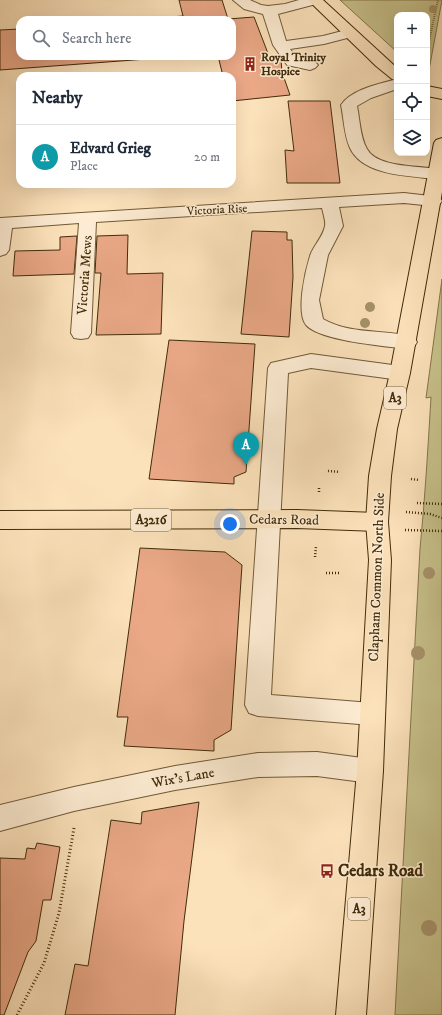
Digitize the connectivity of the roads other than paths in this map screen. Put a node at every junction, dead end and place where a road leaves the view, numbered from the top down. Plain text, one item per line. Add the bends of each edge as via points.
1 (240, 0) edge
2 (315, 0) edge
3 (270, 12) junction
4 (350, 33) junction
5 (282, 46) junction
6 (310, 65) dead end
7 (394, 74) edge
8 (394, 85) edge
9 (430, 92) edge
10 (442, 94) edge
11 (442, 144) edge
12 (437, 174) junction
13 (433, 201) junction
14 (329, 202) junction
15 (88, 217) junction
16 (2, 223) edge
17 (0, 250) edge
18 (81, 333) dead end
19 (406, 342) junction
20 (400, 374) junction
21 (0, 520) edge
22 (268, 520) junction
23 (377, 522) junction
24 (372, 714) junction
25 (370, 771) junction
26 (0, 818) edge
27 (351, 1015) edge

1 - 3 street via 257,10
2 - 3 street
2 - 4 main road
3 - 5 street
4 - 5 street
4 - 7 main road
5 - 6 street via 292,62
8 - 12 street via 372,91 349,105 358,147 363,156 373,162 388,167
9 - 10 main road
11 - 12 main road, Clapham Common North Side / A3
12 - 13 main road, Clapham Common North Side / A3
13 - 14 street, Victoria Rise via 404,198
13 - 19 main road, Clapham Common North Side / A3
14 - 15 street, Victoria Rise
14 - 19 street via 334,226 319,255 310,300 314,322 322,328 336,332
15 - 16 street, Victoria Rise
15 - 18 street, Victoria Mews
16 - 17 street
19 - 20 main road, Clapham Common North Side / A3
20 - 22 street via 311,361 278,368
20 - 23 main road, Clapham Common North Side / A3 via 382,460
21 - 22 main road, Cedars Road / A3216
22 - 23 main road, Cedars Road / A3216
22 - 24 street via 258,705
23 - 24 main road, Clapham Common North Side / A3 via 380,560
24 - 25 main road, Clapham Common North Side / A3
25 - 26 street, Wix's Lane via 317,764 258,765 175,778 74,799
25 - 27 main road, Clapham Common North Side / A3

